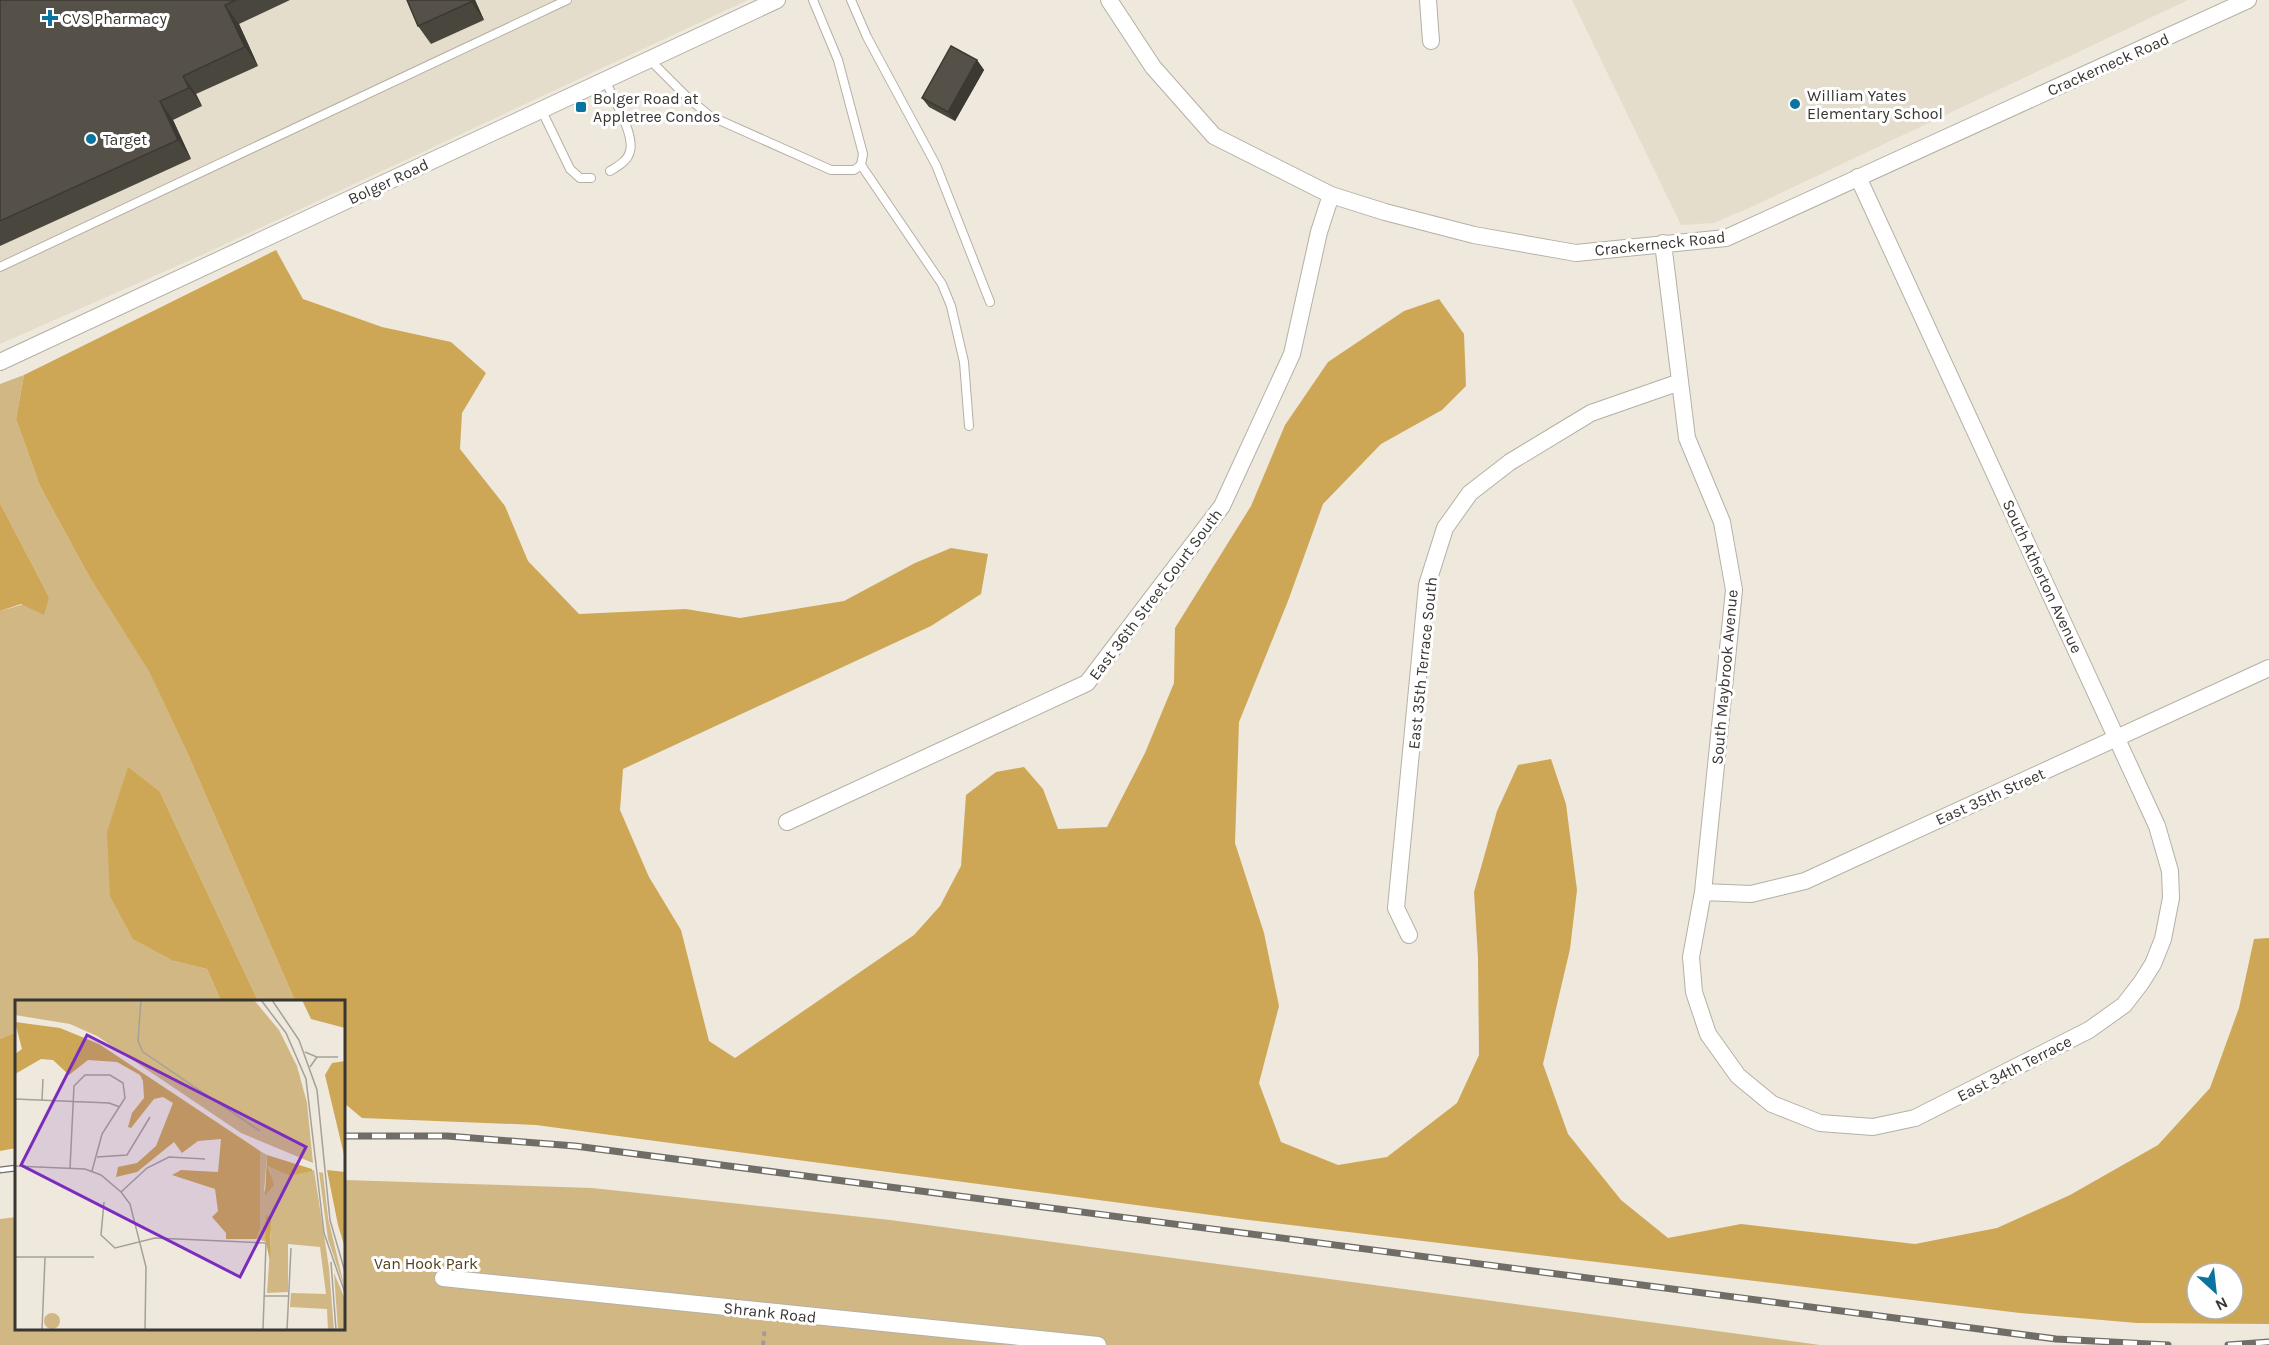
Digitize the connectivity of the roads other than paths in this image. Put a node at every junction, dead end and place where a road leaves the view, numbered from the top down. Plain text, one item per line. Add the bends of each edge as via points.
1 (567, 0) edge
2 (777, 0) edge
3 (813, 0) edge
4 (851, 0) edge
5 (1109, 0) edge
6 (1428, 0) edge
7 (2248, 0) edge
8 (1431, 41) dead end
9 (649, 59) junction
10 (604, 80) junction
11 (541, 109) junction
12 (861, 165) junction
13 (610, 171) dead end
14 (1858, 177) junction
15 (591, 178) dead end
16 (1331, 195) junction
17 (1663, 243) junction
18 (0, 267) edge
19 (990, 302) dead end
20 (0, 362) edge
21 (1680, 382) junction
22 (969, 426) dead end
23 (2269, 668) edge
24 (2117, 739) junction
25 (787, 822) dead end
26 (1703, 892) junction
27 (1409, 935) dead end
28 (1693, 974) joint
29 (2141, 984) joint
30 (443, 1278) dead end
31 (1098, 1345) edge

1 - 18 lane
2 - 9 street, Bolger Road
3 - 12 lane via 838,60 863,154
4 - 19 lane via 867,38 936,165
5 - 16 street, Crackerneck Road via 1153,67 1214,136
6 - 8 street
7 - 14 street, Crackerneck Road
9 - 10 street, Bolger Road
9 - 12 lane via 710,116 831,170 854,170
10 - 11 street, Bolger Road
10 - 13 lane via 630,135 630,151 624,162
11 - 15 lane via 570,169 580,177
11 - 20 street, Bolger Road
12 - 22 lane via 942,284 964,362
14 - 17 street, Crackerneck Road via 1726,238
14 - 24 street, South Atherton Avenue
16 - 17 street, Crackerneck Road via 1474,234 1576,253
16 - 25 street, East 36th Street Court South via 1292,354 1222,506 1088,683
17 - 21 street, South Maybrook Avenue
21 - 26 street, South Maybrook Avenue via 1687,438 1722,522 1734,590
21 - 27 street, East 35th Terrace South via 1591,413 1510,462 1470,493 1445,528 1427,585 1396,908
23 - 24 street, East 35th Street
24 - 26 street, East 35th Street via 1805,881 1751,894
24 - 29 street, South Atherton Avenue via 2157,826 2170,870 2171,898 2163,939
26 - 28 street, South Maybrook Avenue via 1691,957
28 - 29 street, East 34th Terrace via 1694,992 1708,1034 1738,1076 1772,1104 1820,1123 1873,1127 1915,1118 2089,1030 2124,1005
30 - 31 street, Shrank Road

